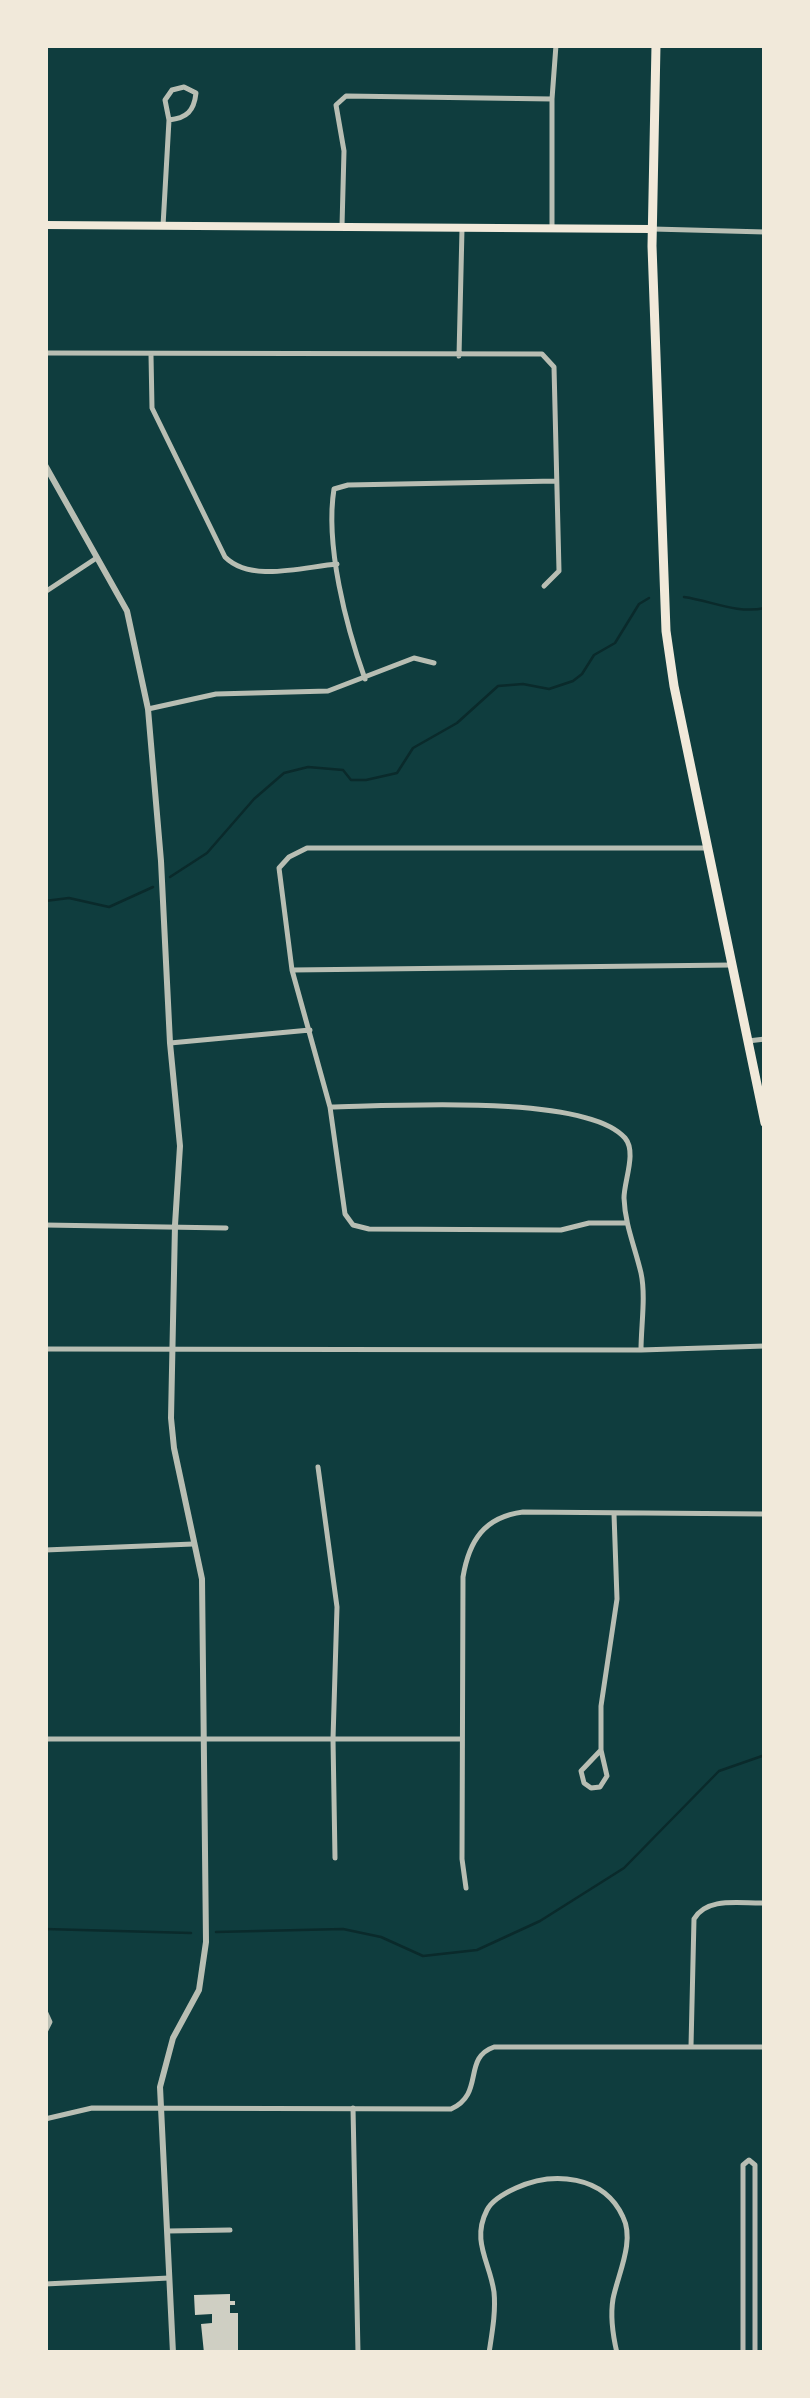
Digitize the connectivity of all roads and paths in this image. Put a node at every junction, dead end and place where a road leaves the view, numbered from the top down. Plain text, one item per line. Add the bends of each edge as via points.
1 (556, 45) edge
2 (656, 45) edge
3 (552, 99) junction
4 (169, 120) junction
5 (45, 224) edge
6 (164, 226) junction
7 (342, 226) junction
8 (552, 228) junction
9 (462, 229) junction
10 (652, 229) junction
11 (765, 232) edge
12 (45, 353) edge
13 (151, 355) junction
14 (460, 356) junction
15 (45, 465) edge
16 (558, 481) junction
17 (95, 559) junction
18 (337, 564) junction
19 (544, 586) dead end
20 (45, 592) edge
21 (434, 663) dead end
22 (365, 679) junction
23 (148, 709) junction
24 (708, 848) junction
25 (732, 965) junction
26 (292, 970) junction
27 (310, 1030) junction
28 (765, 1039) edge
29 (748, 1041) junction
30 (170, 1044) junction
31 (330, 1107) junction
32 (765, 1123) edge
33 (626, 1223) junction
34 (45, 1225) edge
35 (175, 1225) junction
36 (226, 1228) dead end
37 (765, 1346) edge
38 (45, 1349) edge
39 (171, 1349) junction
40 (641, 1350) junction
41 (318, 1468) dead end
42 (614, 1514) junction
43 (765, 1514) edge
44 (193, 1544) junction
45 (45, 1550) edge
46 (204, 1738) junction
47 (332, 1738) junction
48 (45, 1739) edge
49 (462, 1740) junction
50 (601, 1750) junction
51 (335, 1858) dead end
52 (466, 1888) dead end
53 (765, 1903) edge
54 (45, 2011) edge
55 (45, 2032) edge
56 (691, 2046) junction
57 (765, 2047) edge
58 (159, 2108) junction
59 (353, 2108) junction
60 (45, 2120) edge
61 (230, 2230) dead end
62 (166, 2231) junction
63 (744, 2262) junction
64 (754, 2263) junction
65 (743, 2274) junction
66 (755, 2274) junction
67 (169, 2278) junction
68 (45, 2284) edge
69 (173, 2353) edge
70 (358, 2353) edge
71 (490, 2353) edge
72 (617, 2353) edge
73 (743, 2353) edge
74 (755, 2353) edge

1 - 3 street
2 - 10 main road
3 - 7 street via 346,96 336,104 344,151
3 - 8 street
4 - 4 street via 190,112 196,93 172,90 165,100
4 - 6 street
5 - 6 main road
6 - 7 main road
7 - 9 main road
8 - 9 main road
8 - 10 main road
9 - 14 street
10 - 11 street
10 - 24 main road via 666,632
12 - 13 street
13 - 14 street
13 - 18 street via 152,408 225,557 249,572
14 - 16 street via 542,354 554,366
15 - 17 street
16 - 18 street via 338,487
16 - 19 street via 559,570
17 - 20 street
17 - 23 street via 126,610
18 - 22 street
21 - 22 street via 414,658
22 - 23 street via 328,691 216,694
23 - 30 street
24 - 25 main road
24 - 26 street via 307,848 278,868
25 - 26 street
25 - 29 main road
26 - 27 street
27 - 30 street
27 - 31 street
28 - 29 street
29 - 32 main road
30 - 35 street via 180,1146
31 - 33 street via 550,1109 607,1126 630,1150
31 - 33 street via 344,1214 353,1225 560,1230
33 - 40 street via 642,1276
34 - 35 street
35 - 36 street
35 - 39 street
37 - 40 street
38 - 39 street
39 - 40 street
39 - 44 street via 174,1448
41 - 47 street via 337,1607
42 - 43 street
42 - 49 street via 504,1514 480,1531 462,1577
42 - 50 street via 617,1600
44 - 45 street
44 - 46 street via 202,1580
46 - 47 street
46 - 48 street
46 - 58 street via 206,1942 198,1990 166,2062
47 - 49 street
47 - 51 street
49 - 52 street
50 - 50 street via 608,1776 591,1788 581,1771
53 - 56 street via 712,1904 694,1919
54 - 55 street
56 - 57 street
56 - 59 street via 494,2047 476,2062 470,2095 451,2109
58 - 59 street
58 - 60 street via 92,2108
58 - 62 street
59 - 70 street
61 - 62 street
62 - 67 street
63 - 64 street
63 - 64 street via 743,2165 749,2160 755,2165
63 - 65 street
64 - 66 street
65 - 66 street
65 - 73 street
66 - 74 street
67 - 68 street
67 - 69 street
71 - 72 street via 494,2288 479,2241 488,2206 536,2178 565,2178 600,2190 624,2218 627,2242 612,2304

